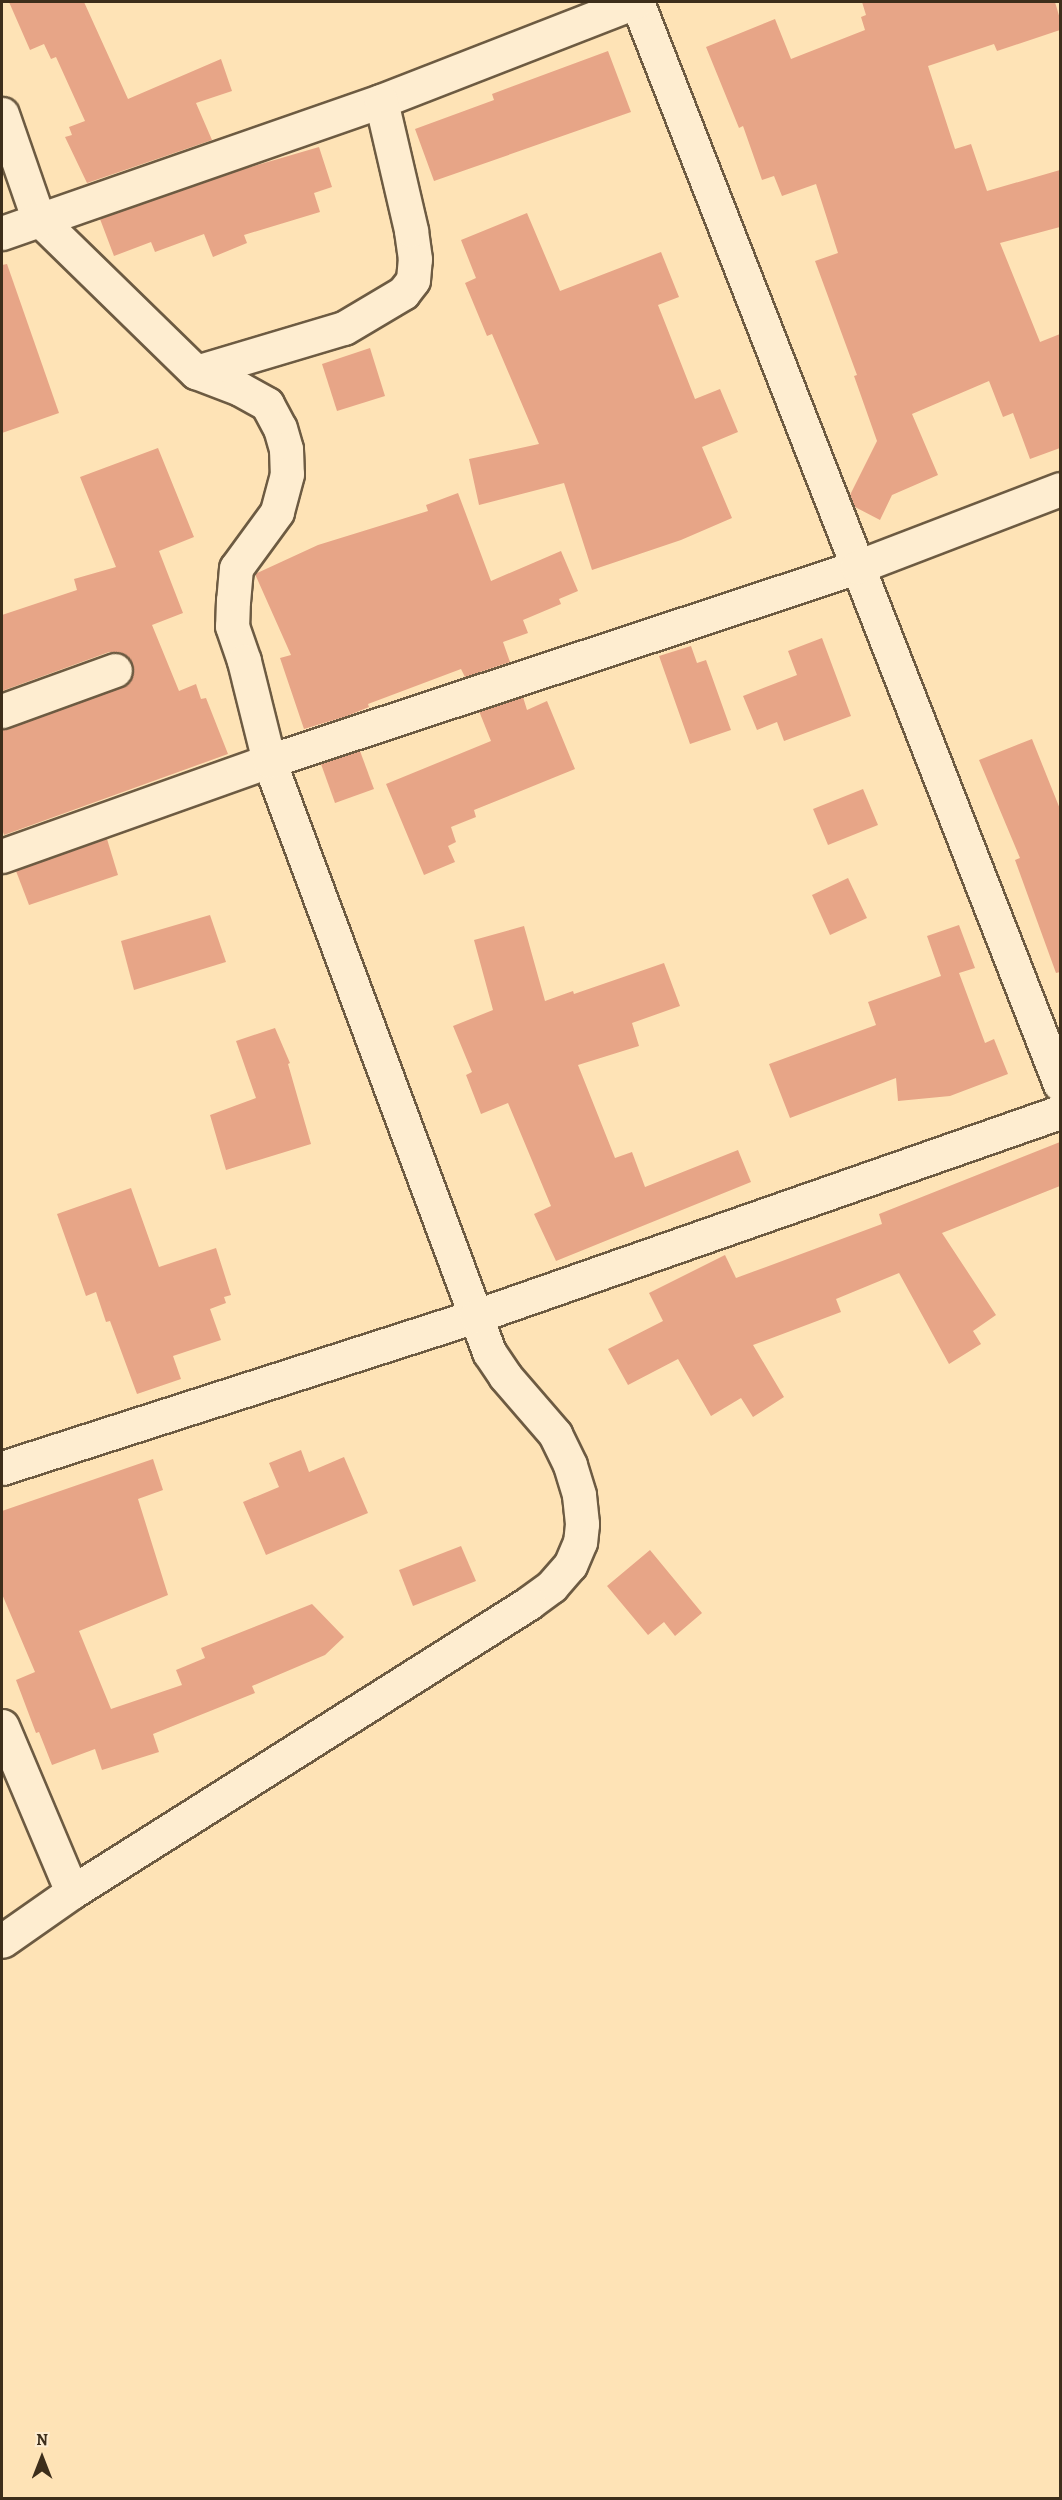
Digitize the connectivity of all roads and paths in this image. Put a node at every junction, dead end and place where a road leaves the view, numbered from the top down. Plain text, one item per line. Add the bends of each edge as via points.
1 (636, 2) edge
2 (381, 102) junction
3 (2, 114) edge
4 (38, 218) junction
5 (2, 233) edge
6 (196, 372) junction
7 (1060, 489) edge
8 (857, 567) junction
9 (115, 670) dead end
10 (2, 711) edge
11 (269, 761) junction
12 (2, 856) edge
13 (1060, 1084) edge
14 (1060, 1112) edge
15 (476, 1316) junction
16 (2, 1468) edge
17 (2, 1726) edge
18 (72, 1892) junction
19 (2, 1941) edge

1 - 2 street
1 - 8 street
2 - 4 street
2 - 6 street via 411,230 413,280 403,293 344,328
3 - 4 street
4 - 5 street
4 - 6 street
6 - 11 street via 267,404 286,449 286,474 277,512 236,568 233,600 232,626
7 - 8 street
8 - 11 street
8 - 13 street
9 - 10 street
11 - 12 street
11 - 15 street
14 - 15 street
15 - 16 street
15 - 18 street via 489,1352 555,1434 570,1465 582,1524 580,1542 570,1565 552,1586 529,1603
17 - 18 street
18 - 19 street

